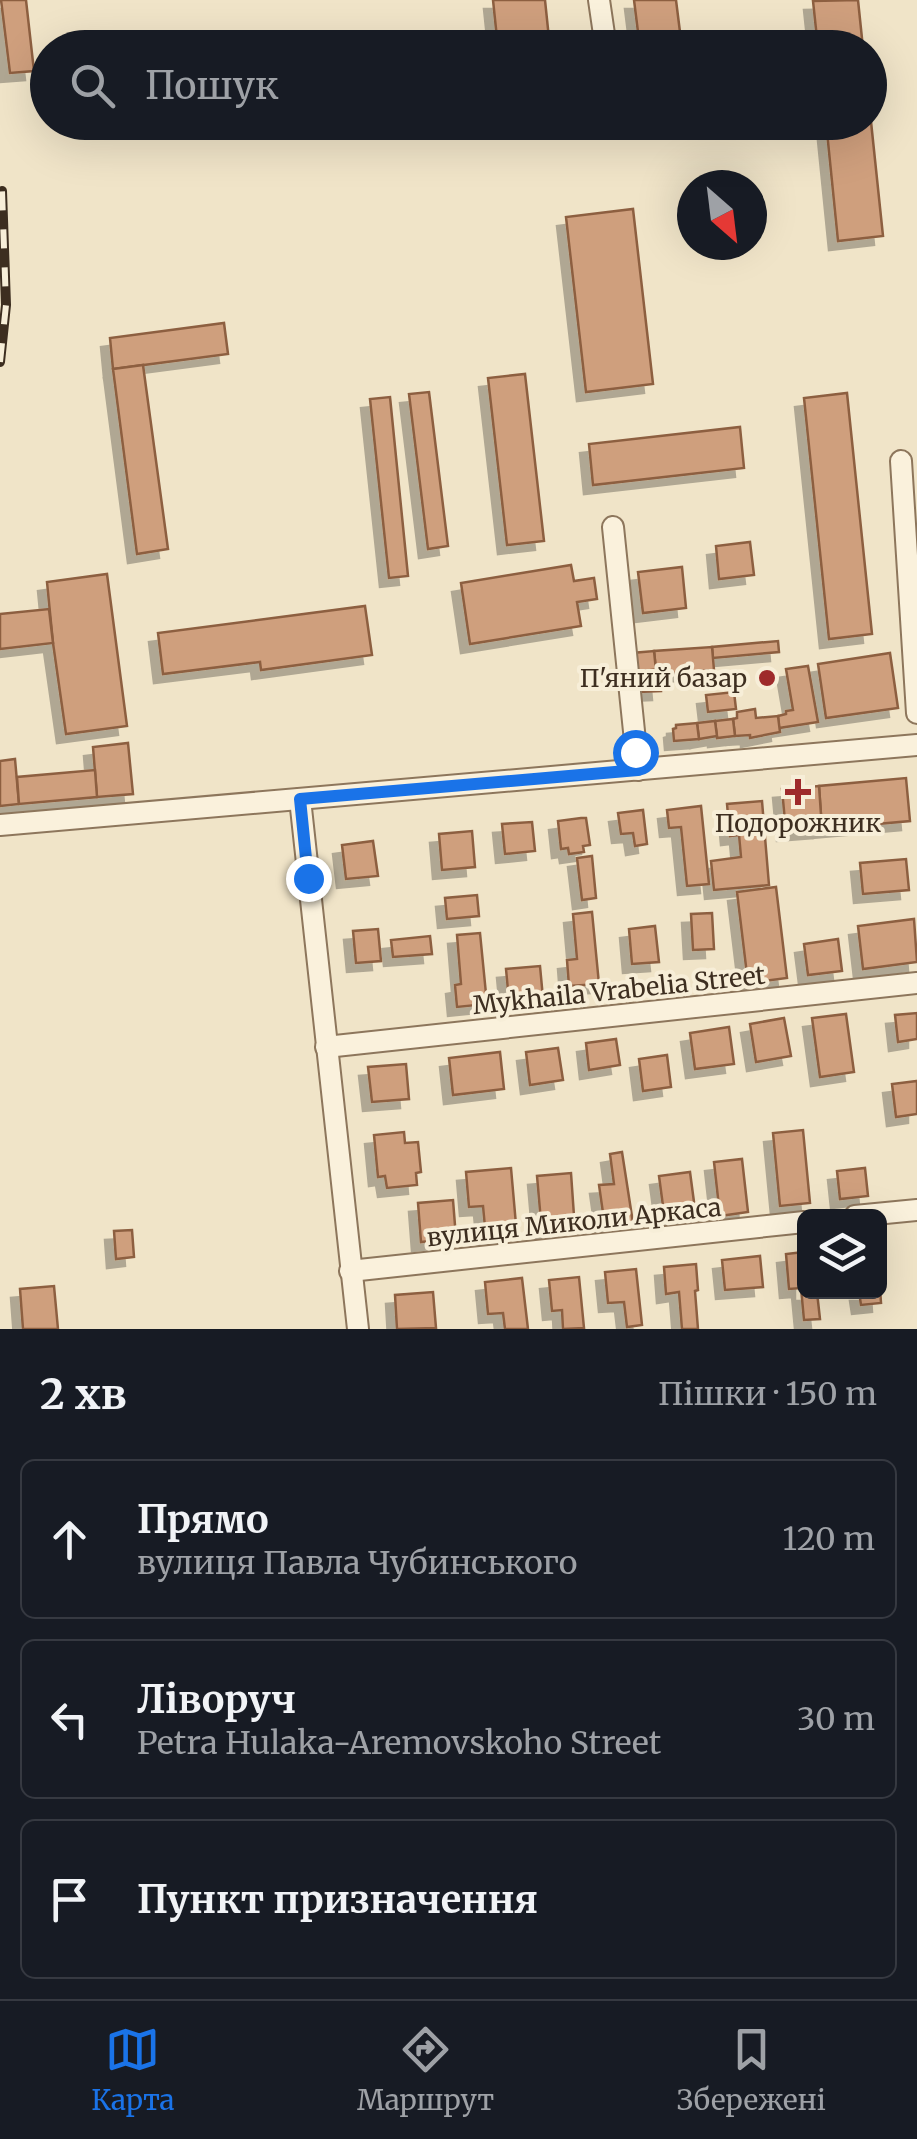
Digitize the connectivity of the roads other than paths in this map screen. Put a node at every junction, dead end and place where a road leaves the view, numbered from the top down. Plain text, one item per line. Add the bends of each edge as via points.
1 (600, 0) edge
2 (604, 30) edge
3 (901, 461) dead end
4 (612, 528) dead end
5 (917, 712) edge
6 (917, 746) edge
7 (638, 770) junction
8 (300, 799) junction
9 (0, 825) edge
10 (917, 983) edge
11 (326, 1046) junction
12 (917, 1210) edge
13 (887, 1213) edge
14 (797, 1223) edge
15 (350, 1271) junction
16 (358, 1329) edge

1 - 2 street
3 - 5 street
4 - 7 street
6 - 7 street
7 - 8 street
8 - 9 street
8 - 11 street
10 - 11 street, Mykhaila Vrabelia Street
11 - 15 street
12 - 13 street
14 - 15 street, вулиця Миколи Аркаса
15 - 16 street

